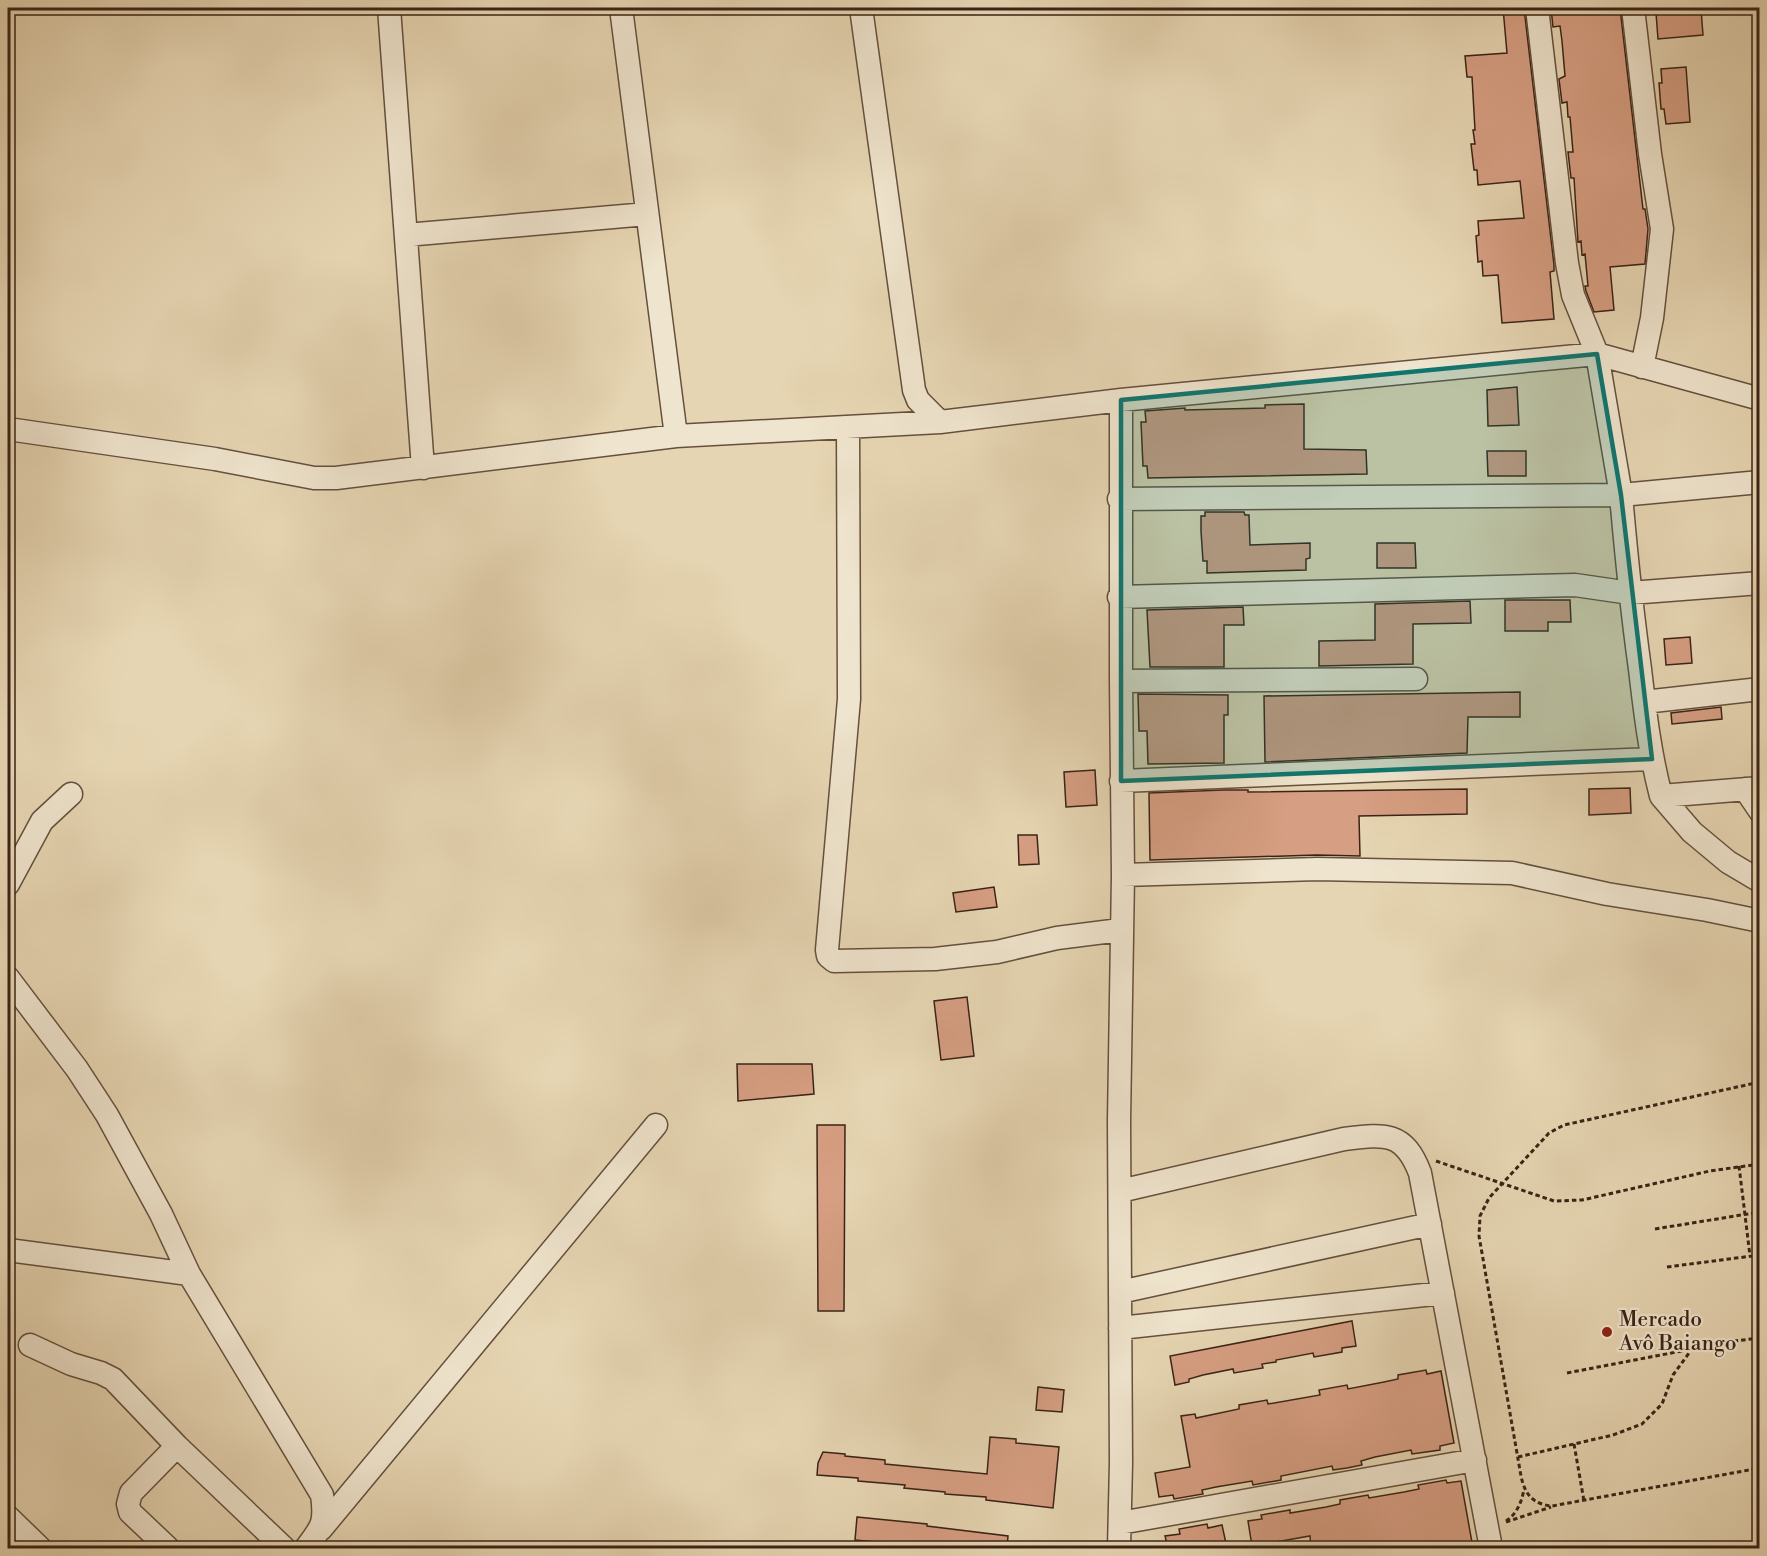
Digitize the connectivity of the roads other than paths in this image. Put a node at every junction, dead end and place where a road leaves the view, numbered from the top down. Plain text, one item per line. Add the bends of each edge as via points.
1 (389, 8) edge
2 (621, 8) edge
3 (861, 8) edge
4 (1537, 8) edge
5 (1633, 8) edge
6 (648, 214) junction
7 (406, 235) junction
8 (1597, 354) junction
9 (1642, 367) junction
10 (1760, 399) edge
11 (1120, 400) junction
12 (940, 422) junction
13 (848, 427) junction
14 (8, 429) edge
15 (676, 436) junction
16 (423, 468) junction
17 (1760, 482) edge
18 (1621, 495) junction
19 (1119, 499) junction
20 (1760, 584) edge
21 (1630, 593) junction
22 (1119, 597) junction
23 (1416, 679) dead end
24 (1121, 681) junction
25 (1760, 689) edge
26 (1644, 702) junction
27 (1652, 759) junction
28 (1121, 781) junction
29 (1752, 788) edge
30 (71, 794) dead end
31 (1661, 796) junction
32 (1760, 810) edge
33 (1122, 875) junction
34 (1760, 881) edge
35 (8, 884) edge
36 (1760, 921) edge
37 (1120, 930) junction
38 (8, 978) edge
39 (656, 1125) dead end
40 (1119, 1191) junction
41 (1430, 1224) junction
42 (8, 1250) edge
43 (189, 1274) junction
44 (1120, 1292) junction
45 (1443, 1293) junction
46 (1120, 1328) junction
47 (30, 1345) dead end
48 (177, 1446) junction
49 (1475, 1460) junction
50 (8, 1517) edge
51 (1120, 1523) junction
52 (321, 1529) junction
53 (40, 1548) edge
54 (168, 1548) edge
55 (284, 1548) edge
56 (306, 1548) edge
57 (1119, 1548) edge
58 (1491, 1548) edge

1 - 7 street
2 - 6 street
3 - 12 street via 914,390 918,400
4 - 8 street via 1567,263 1574,295
5 - 9 street via 1662,229
6 - 7 street
6 - 15 street
7 - 16 street
8 - 9 street
8 - 11 street
8 - 18 street
9 - 10 street
11 - 12 street
11 - 19 street
12 - 13 street
13 - 15 street
13 - 37 street via 849,699 828,956 834,961 935,959
14 - 16 street via 215,459 314,478
15 - 16 street
17 - 18 street
18 - 19 street
18 - 21 street
19 - 22 street
20 - 21 street
21 - 22 street via 1575,585
21 - 26 street
22 - 24 street
23 - 24 street
24 - 28 street
25 - 26 street
26 - 27 street
27 - 28 street
27 - 31 street
28 - 33 street
29 - 31 street
29 - 32 street
30 - 35 street via 42,821
31 - 34 street via 1692,832 1728,862
33 - 36 street via 1317,868 1512,873
33 - 37 street
37 - 40 street
38 - 43 street via 108,1115
39 - 52 street
40 - 41 street via 1344,1138 1396,1138 1413,1154
40 - 44 street
41 - 44 street
41 - 45 street
42 - 43 street
43 - 52 street via 322,1495 325,1512
44 - 46 street
45 - 46 street
45 - 49 street
46 - 51 street
47 - 48 street via 113,1379
48 - 54 street via 131,1493 128,1504 130,1512
48 - 55 street
49 - 51 street
49 - 58 street
50 - 53 street
51 - 57 street
52 - 56 street

